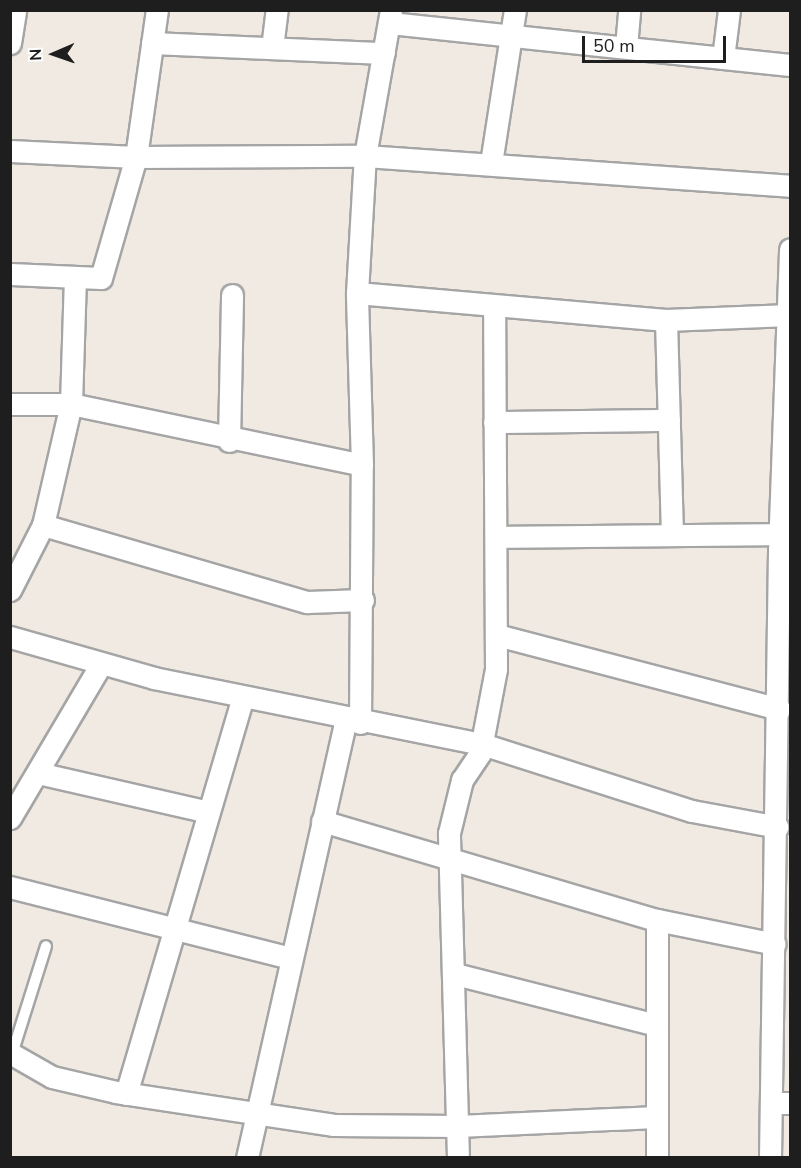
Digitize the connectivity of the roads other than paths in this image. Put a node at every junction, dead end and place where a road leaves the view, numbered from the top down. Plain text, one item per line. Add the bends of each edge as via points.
1 (15, 10) edge
2 (157, 10) edge
3 (277, 10) edge
4 (515, 10) edge
5 (629, 10) edge
6 (729, 10) edge
7 (390, 17) edge
8 (511, 36) junction
9 (10, 43) edge
10 (152, 43) junction
11 (626, 47) junction
12 (272, 48) junction
13 (384, 53) junction
14 (723, 58) junction
15 (790, 65) edge
16 (10, 151) edge
17 (365, 156) junction
18 (136, 157) junction
19 (491, 163) junction
20 (790, 186) edge
21 (790, 249) edge
22 (10, 274) edge
23 (75, 277) junction
24 (357, 293) junction
25 (232, 295) dead end
26 (494, 307) junction
27 (789, 315) edge
28 (666, 320) junction
29 (790, 368) edge
30 (10, 404) edge
31 (71, 404) junction
32 (669, 420) junction
33 (494, 422) junction
34 (229, 441) junction
35 (362, 465) junction
36 (44, 525) junction
37 (672, 531) junction
38 (780, 534) junction
39 (497, 537) junction
40 (10, 590) edge
41 (363, 600) junction
42 (496, 635) junction
43 (10, 637) edge
44 (102, 664) junction
45 (243, 697) junction
46 (779, 709) junction
47 (353, 721) junction
48 (482, 744) junction
49 (38, 773) junction
50 (208, 812) junction
51 (10, 818) edge
52 (322, 821) junction
53 (778, 827) junction
54 (452, 860) junction
55 (10, 887) edge
56 (657, 920) junction
57 (175, 930) junction
58 (775, 944) junction
59 (46, 946) dead end
60 (290, 958) junction
61 (455, 974) junction
62 (782, 986) edge
63 (657, 1025) junction
64 (11, 1054) edge
65 (126, 1094) junction
66 (781, 1103) edge
67 (254, 1112) junction
68 (656, 1117) junction
69 (458, 1126) junction
70 (247, 1158) edge
71 (458, 1158) edge
72 (657, 1158) edge
73 (770, 1158) edge

1 - 9 street
2 - 10 street
3 - 12 street
4 - 8 street
5 - 11 street
6 - 14 street
7 - 8 street
7 - 13 street
8 - 11 street
8 - 19 street
10 - 12 street
10 - 18 street
11 - 14 street
12 - 13 street
13 - 17 street
14 - 15 street
16 - 18 street
17 - 18 street
17 - 19 street
17 - 24 street
18 - 23 street via 101,278
19 - 20 street
21 - 27 street
22 - 23 street
23 - 31 street
24 - 26 street
24 - 35 street
25 - 34 street
26 - 28 street
26 - 33 street
27 - 28 street
27 - 29 street
28 - 32 street
29 - 38 street
30 - 31 street
31 - 34 street
31 - 36 street
32 - 33 street
32 - 37 street
33 - 39 street
34 - 35 street
35 - 41 street
36 - 40 street
36 - 41 street via 307,602
37 - 38 street
37 - 39 street
38 - 46 street
39 - 42 street
41 - 47 street
42 - 46 street
42 - 48 street via 496,669
43 - 44 street
44 - 45 street
44 - 49 street
45 - 47 street
45 - 50 street
46 - 53 street
47 - 48 street
47 - 52 street
48 - 53 street via 692,811
48 - 54 street via 462,780 449,833
49 - 50 street
49 - 51 street
50 - 57 street
52 - 54 street
52 - 60 street
53 - 58 street
54 - 56 street
54 - 61 street
55 - 57 street
56 - 58 street
56 - 63 street
57 - 60 street
57 - 65 street
58 - 62 street
59 - 64 lane
60 - 67 street
61 - 63 street
61 - 69 street
62 - 66 street
63 - 68 street
64 - 65 street via 51,1077
65 - 67 street
66 - 73 street
67 - 69 street via 333,1125
67 - 70 street
68 - 69 street
68 - 72 street
69 - 71 street

